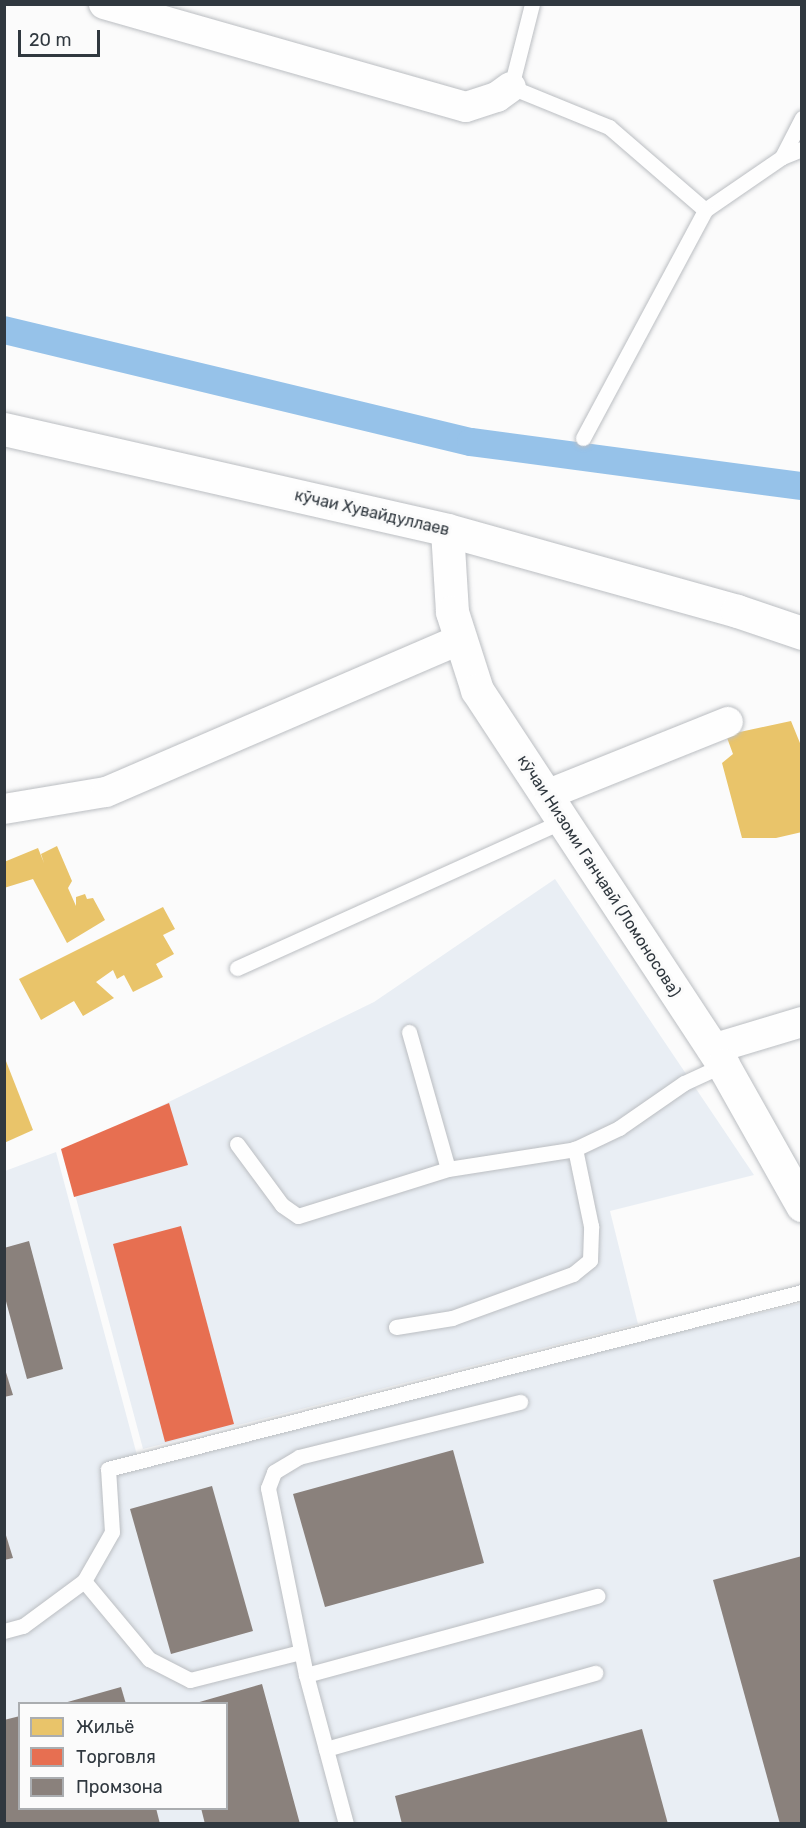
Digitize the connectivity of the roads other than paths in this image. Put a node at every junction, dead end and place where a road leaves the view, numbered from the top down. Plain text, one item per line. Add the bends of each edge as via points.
1 (104, 4) edge
2 (532, 4) edge
3 (511, 87) junction
4 (801, 118) edge
5 (801, 149) edge
6 (782, 157) junction
7 (705, 210) junction
8 (4, 429) edge
9 (583, 438) dead end
10 (447, 530) junction
11 (736, 611) junction
12 (801, 612) edge
13 (801, 633) edge
14 (461, 639) junction
15 (728, 722) dead end
16 (555, 808) junction
17 (4, 809) edge
18 (237, 968) dead end
19 (801, 1022) edge
20 (409, 1032) dead end
21 (718, 1057) junction
22 (237, 1144) dead end
23 (574, 1149) junction
24 (448, 1169) junction
25 (801, 1205) edge
26 (801, 1292) edge
27 (396, 1327) dead end
28 (520, 1402) dead end
29 (84, 1581) junction
30 (597, 1596) dead end
31 (4, 1631) edge
32 (301, 1652) junction
33 (595, 1673) dead end
34 (306, 1675) junction
35 (326, 1749) junction
36 (346, 1824) edge

1 - 3 street via 466,107 497,97
2 - 3 lane
3 - 7 lane via 609,127
4 - 6 lane
5 - 6 lane
6 - 7 lane
7 - 9 lane
8 - 10 street, кӯчаи Хувайдуллаев
10 - 11 street, кӯчаи Хувайдуллаев
10 - 14 street, кӯчаи Низоми Ганҷавӣ (Ломоносова) via 452,612
11 - 12 street, кӯчаи Хувайдуллаев
11 - 13 street, кӯчаи Хувайдуллаев
14 - 16 street, кӯчаи Низоми Ганҷавӣ (Ломоносова) via 477,690
14 - 17 street via 106,792
15 - 16 street
16 - 18 lane
16 - 21 street, кӯчаи Низоми Ганҷавӣ (Ломоносова)
19 - 21 street
20 - 24 lane
21 - 23 lane via 619,1128
21 - 25 street, кӯчаи Низоми Ганҷавӣ (Ломоносова)
22 - 24 lane via 282,1205 298,1216
23 - 24 lane
23 - 27 lane via 591,1226 590,1260 573,1274 452,1318
26 - 29 lane via 108,1469 112,1532
28 - 32 lane via 299,1457 274,1472 268,1488
29 - 31 lane via 23,1626
29 - 32 lane via 149,1659 190,1680
30 - 34 lane
32 - 34 lane
33 - 35 lane
34 - 35 lane
35 - 36 lane

